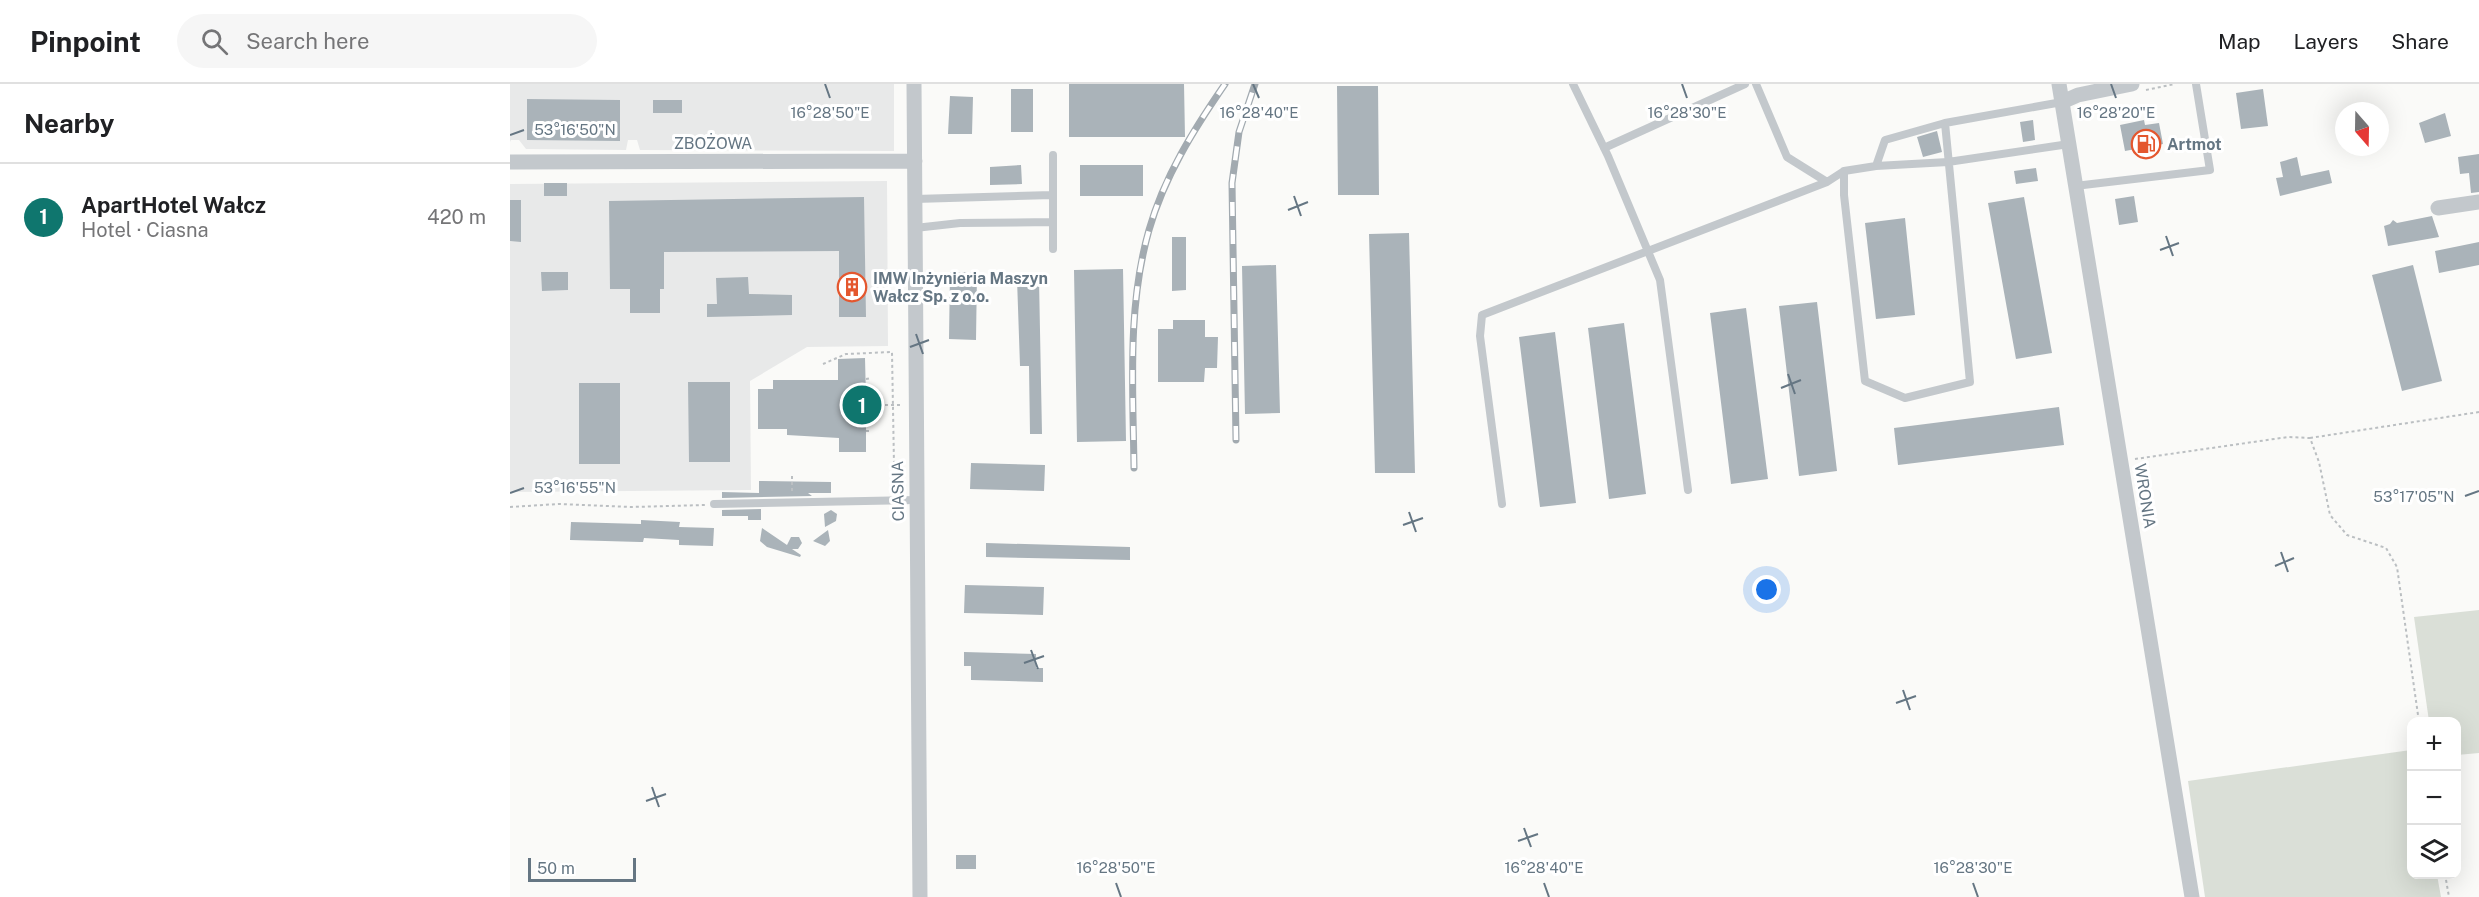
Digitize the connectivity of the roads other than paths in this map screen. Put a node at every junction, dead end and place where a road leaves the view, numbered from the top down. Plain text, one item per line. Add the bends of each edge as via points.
1 (914, 84) edge
2 (1573, 84) edge
3 (1745, 84) edge
4 (1756, 84) edge
5 (2059, 84) edge
6 (2132, 84) edge
7 (2196, 84) edge
8 (2062, 102) junction
9 (1945, 123) junction
10 (2069, 144) junction
11 (1604, 148) junction
12 (1053, 155) dead end
13 (915, 161) junction
14 (510, 162) edge
15 (1948, 162) junction
16 (1876, 166) junction
17 (1844, 171) junction
18 (1827, 182) junction
19 (2075, 186) junction
20 (1052, 195) junction
21 (915, 199) junction
22 (2479, 202) edge
23 (2438, 208) dead end
24 (1053, 222) junction
25 (915, 228) junction
26 (1053, 249) dead end
27 (1649, 250) junction
28 (1688, 490) dead end
29 (916, 500) junction
30 (714, 504) road end
31 (1502, 504) dead end
32 (920, 897) edge
33 (2192, 897) edge

1 - 13 street, CIASNA
2 - 11 lane
3 - 11 lane
4 - 18 lane via 1787,157
5 - 8 street, WRONIA
6 - 8 street
7 - 19 lane via 2210,170
8 - 9 lane
8 - 10 street, WRONIA
9 - 15 lane
9 - 16 lane via 1885,140
10 - 15 lane
10 - 19 street, WRONIA
11 - 27 lane
12 - 20 lane
13 - 14 street, ZBOŻOWA
13 - 21 street, CIASNA
15 - 16 lane
15 - 17 lane via 1970,382 1905,398 1865,381
16 - 17 lane
17 - 18 lane
18 - 27 lane
19 - 33 street, WRONIA
20 - 21 lane
20 - 24 lane
21 - 25 street, CIASNA
22 - 23 street
24 - 25 lane via 960,223
24 - 26 lane
25 - 29 street, CIASNA
27 - 28 lane via 1660,280
27 - 31 lane via 1482,315 1480,336
29 - 30 lane
29 - 32 street, CIASNA

